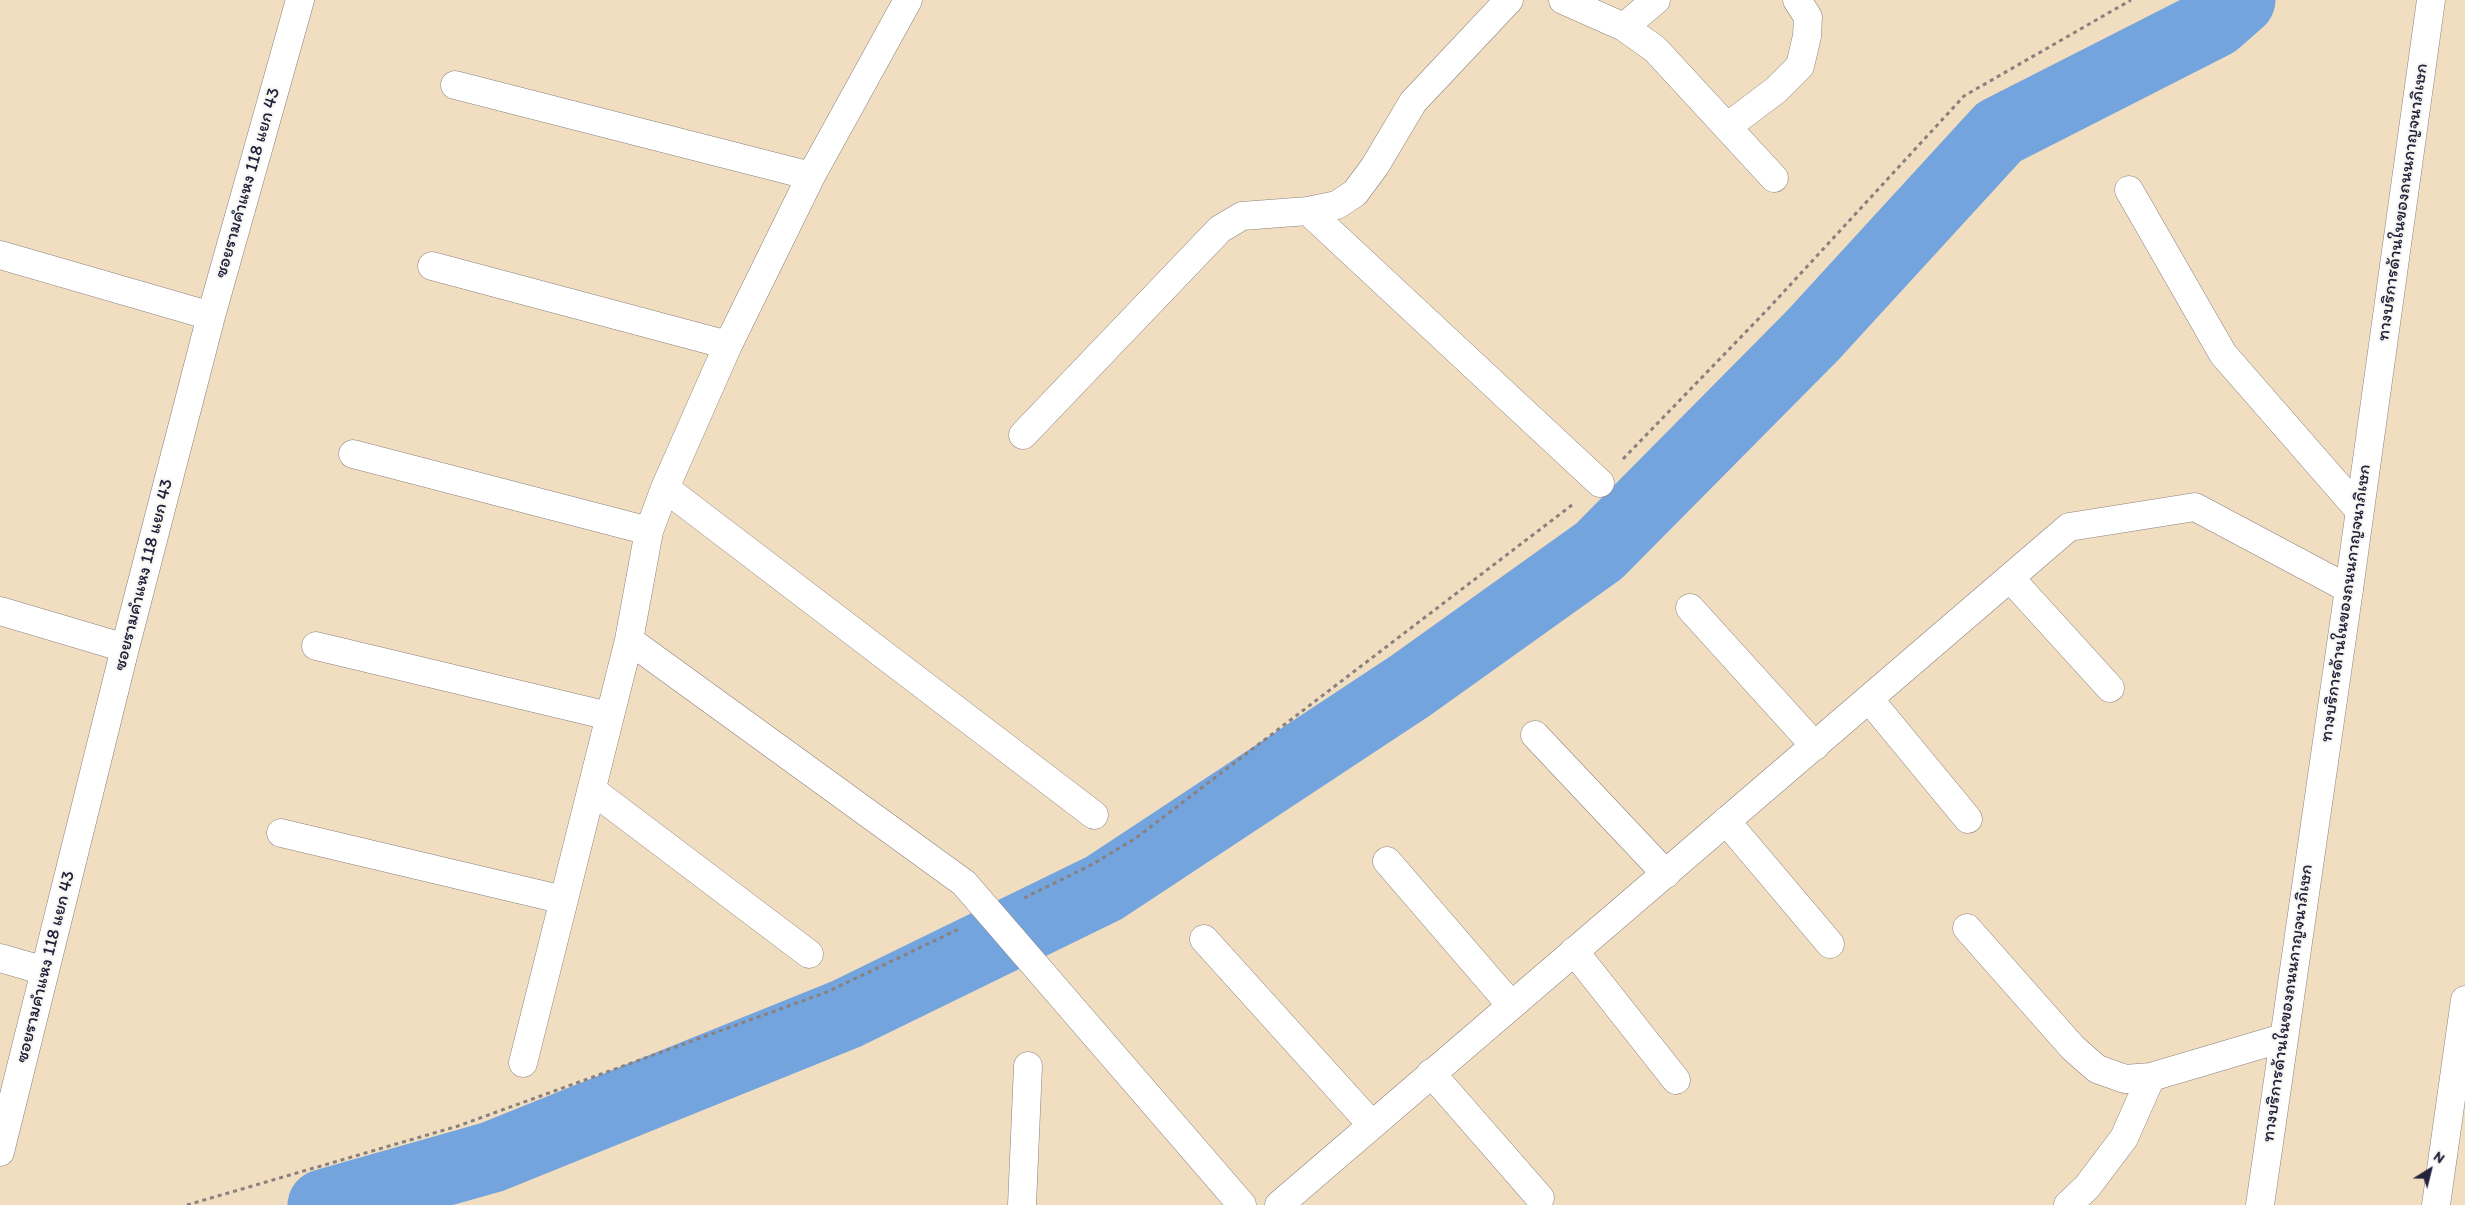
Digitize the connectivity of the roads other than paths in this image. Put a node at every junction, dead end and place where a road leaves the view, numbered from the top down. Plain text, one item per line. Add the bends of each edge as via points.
1 (300, 0) edge
2 (1509, 0) edge
3 (1564, 0) edge
4 (1656, 0) edge
5 (1797, 0) edge
6 (2430, 0) edge
7 (903, 1) edge
8 (1624, 27) junction
9 (455, 85) dead end
10 (1727, 127) junction
11 (811, 176) junction
12 (1774, 178) dead end
13 (2129, 190) dead end
14 (1308, 211) junction
15 (0, 255) edge
16 (432, 266) dead end
17 (211, 316) junction
18 (728, 345) junction
19 (1023, 435) dead end
20 (353, 454) dead end
21 (1600, 483) road end
22 (665, 488) junction
23 (2359, 510) junction
24 (649, 530) junction
25 (2010, 578) junction
26 (2349, 589) junction
27 (1690, 608) dead end
28 (0, 612) edge
29 (629, 640) junction
30 (316, 646) dead end
31 (125, 648) junction
32 (2110, 688) dead end
33 (1869, 699) junction
34 (609, 716) junction
35 (1535, 735) dead end
36 (1815, 746) junction
37 (592, 790) junction
38 (1094, 815) dead end
39 (1968, 819) dead end
40 (1726, 821) junction
41 (281, 833) dead end
42 (1387, 861) dead end
43 (1666, 874) junction
44 (564, 900) junction
45 (1967, 928) dead end
46 (1204, 939) dead end
47 (1830, 944) dead end
48 (1574, 952) junction
49 (809, 954) dead end
50 (0, 958) edge
51 (45, 971) junction
52 (2465, 1000) edge
53 (1511, 1006) junction
54 (2283, 1038) junction
55 (523, 1063) dead end
56 (1028, 1066) dead end
57 (1431, 1074) junction
58 (2151, 1077) junction
59 (1676, 1080) dead end
60 (1372, 1124) junction
61 (0, 1152) edge
62 (1540, 1198) dead end
63 (1284, 1203) edge
64 (1022, 1205) edge
65 (1242, 1205) edge
66 (2068, 1205) edge
67 (2260, 1205) edge
68 (2436, 1205) edge

1 - 17 main road, ซอยรามคำแหง 118 แยก 43
2 - 14 main road via 1413,102 1355,193 1337,205
3 - 8 main road
4 - 8 main road
5 - 10 main road via 1808,17 1800,66 1776,90
6 - 23 main road, ทางบริการด้านในของถนนกาญจนาภิเษก
7 - 11 main road
8 - 10 main road via 1655,49
9 - 11 main road
10 - 12 main road
11 - 18 main road
13 - 23 main road via 2224,354
14 - 19 main road via 1242,216 1220,230
14 - 21 main road
15 - 17 main road
16 - 18 main road
17 - 31 main road, ซอยรามคำแหง 118 แยก 43
18 - 22 main road
20 - 24 main road
22 - 24 main road
22 - 38 main road
23 - 26 main road, ทางบริการด้านในของถนนกาญจนาภิเษก
24 - 29 main road
25 - 26 main road via 2069,527 2195,507
25 - 32 main road
25 - 33 main road
26 - 54 main road, ทางบริการด้านในของถนนกาญจนาภิเษก
27 - 36 main road
28 - 31 main road
29 - 34 main road
29 - 65 main road via 964,883
30 - 34 main road
31 - 51 main road, ซอยรามคำแหง 118 แยก 43
33 - 36 main road
33 - 39 main road
34 - 37 main road
35 - 43 main road
36 - 40 main road
37 - 44 main road
37 - 49 main road
40 - 43 main road
40 - 47 main road
41 - 44 main road
42 - 53 main road
43 - 48 main road
44 - 55 main road
45 - 58 main road via 2073,1048 2097,1069 2125,1079
46 - 60 main road
48 - 53 main road
48 - 59 main road
50 - 51 main road
51 - 61 main road, ซอยรามคำแหง 118 แยก 43
52 - 68 main road
53 - 57 main road
54 - 58 main road
54 - 67 main road, ทางบริการด้านในของถนนกาญจนาภิเษก
56 - 64 main road
57 - 60 main road
57 - 62 main road
58 - 66 main road via 2124,1138 2087,1187
60 - 63 main road

